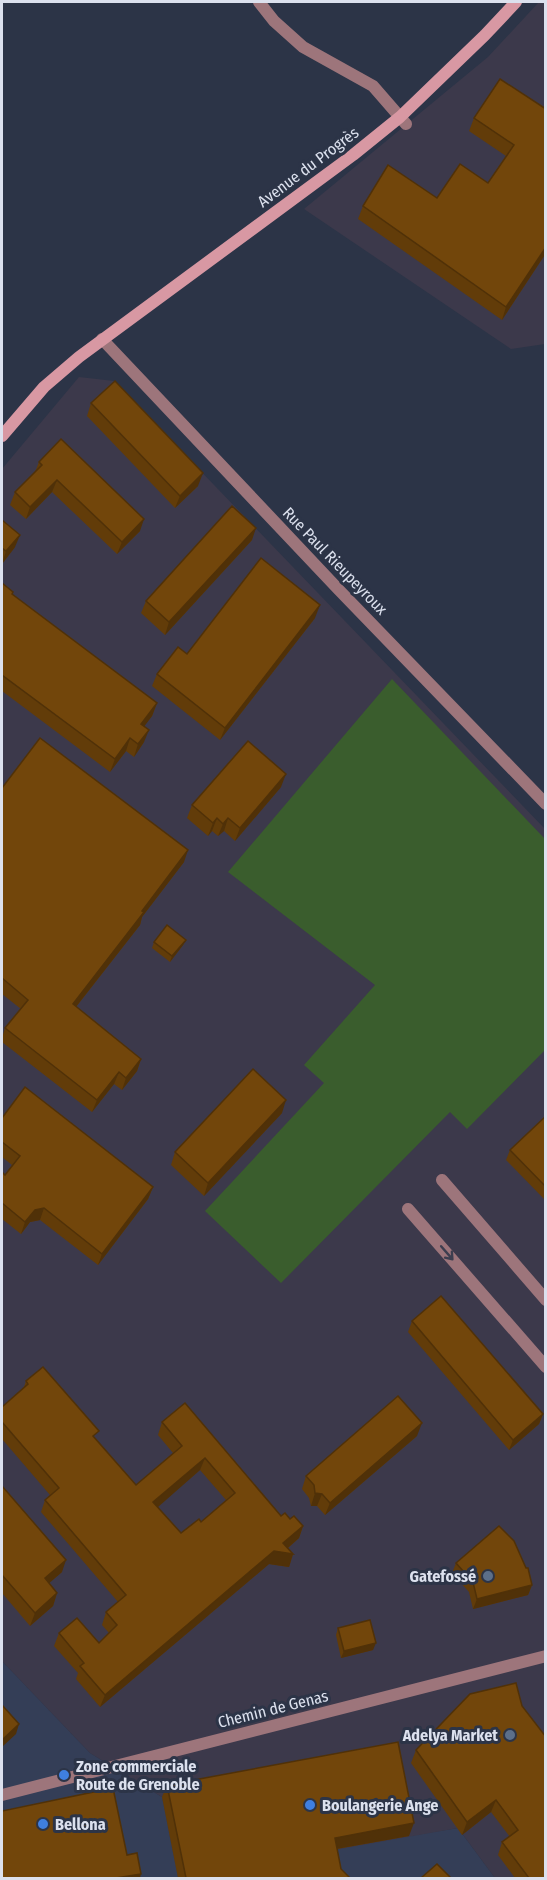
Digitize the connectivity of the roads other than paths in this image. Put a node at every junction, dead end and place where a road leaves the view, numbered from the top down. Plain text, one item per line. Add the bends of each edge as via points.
1 (259, 2) edge
2 (516, 2) edge
3 (403, 120) junction
4 (102, 339) junction
5 (2, 436) edge
6 (546, 804) edge
7 (442, 1180) dead end
8 (408, 1209) dead end
9 (546, 1300) edge
10 (546, 1367) edge
11 (546, 1656) edge
12 (4, 1795) edge

1 - 3 street via 303,47 373,86
2 - 3 street, Avenue du Progrès
3 - 4 street, Avenue du Progrès
4 - 5 street, Avenue du Progrès via 44,387
4 - 6 street, Rue Paul Rieupeyroux
7 - 9 street
8 -> 10 street
11 - 12 street, Chemin de Genas

